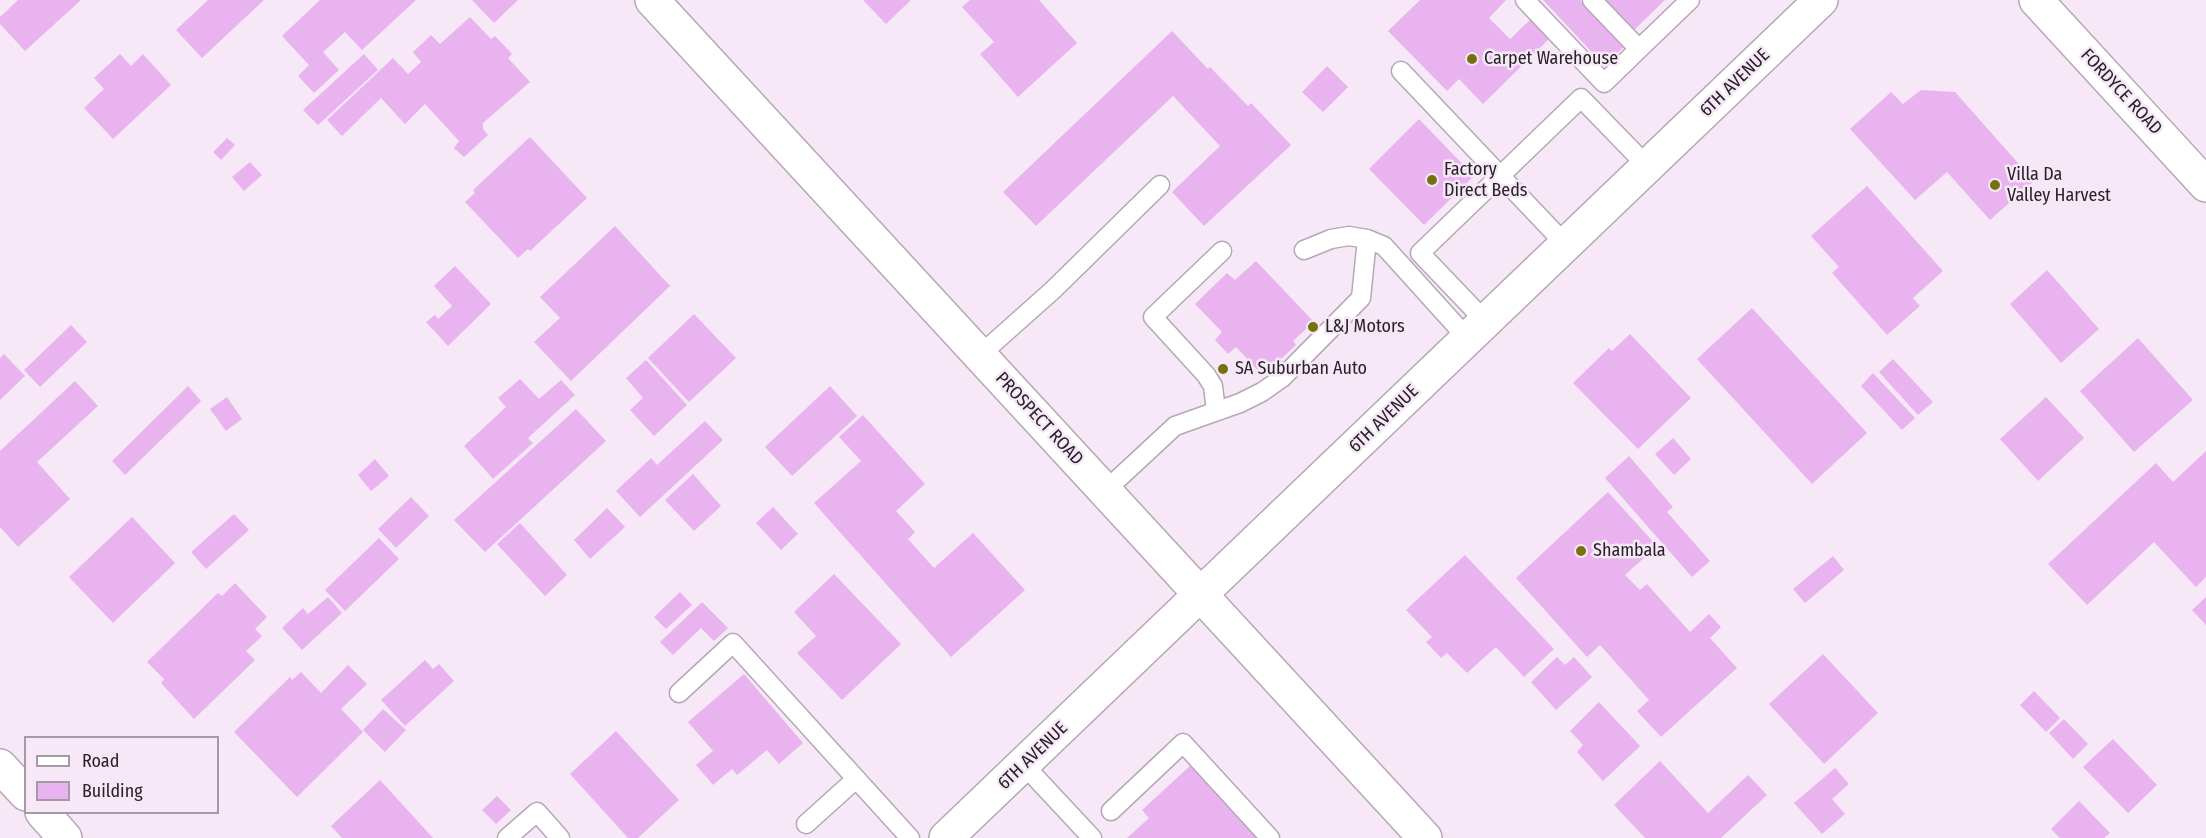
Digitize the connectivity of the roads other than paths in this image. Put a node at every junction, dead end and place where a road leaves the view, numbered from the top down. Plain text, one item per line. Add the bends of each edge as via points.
1 (652, 0) edge
2 (1525, 0) edge
3 (1592, 0) edge
4 (1690, 0) edge
5 (1821, 0) edge
6 (2036, 0) edge
7 (1639, 49) junction
8 (1401, 71) dead end
9 (1647, 166) junction
10 (1501, 175) junction
11 (1160, 185) dead end
12 (2206, 185) edge
13 (1367, 239) junction
14 (1566, 244) junction
15 (1304, 250) dead end
16 (1222, 251) dead end
17 (1477, 330) junction
18 (980, 355) junction
19 (1216, 411) junction
20 (1106, 490) junction
21 (1200, 594) junction
22 (679, 693) dead end
23 (1024, 765) junction
24 (0, 766) edge
25 (856, 779) junction
26 (24, 792) edge
27 (1111, 811) dead end
28 (43, 814) edge
29 (806, 825) dead end
30 (1414, 834) edge
31 (952, 836) edge
32 (65, 838) edge
33 (507, 838) edge
34 (560, 838) edge
35 (910, 838) edge
36 (1092, 838) edge
37 (1270, 838) edge

1 - 18 street, PROSPECT ROAD
2 - 7 lane via 1604,82
3 - 7 lane
4 - 7 lane
5 - 9 street, 6TH AVENUE
6 - 12 street, FORDYCE ROAD
8 - 10 lane
9 - 10 lane via 1581,98
9 - 14 street, 6TH AVENUE
10 - 14 lane
10 - 17 lane via 1420,253
11 - 18 lane
13 - 15 lane via 1331,238
13 - 17 lane via 1384,246
13 - 19 lane via 1361,298 1281,378 1262,392
14 - 17 street, 6TH AVENUE
16 - 19 lane via 1153,317 1206,375 1213,386
17 - 21 street, 6TH AVENUE
18 - 20 street, PROSPECT ROAD
19 - 20 lane via 1174,426
20 - 21 street, PROSPECT ROAD
21 - 23 street, 6TH AVENUE
21 - 30 street, PROSPECT ROAD
22 - 25 lane via 733,643
23 - 31 street, 6TH AVENUE
23 - 36 lane
24 - 26 street
25 - 29 lane
25 - 35 lane
27 - 37 lane via 1183,743
28 - 32 street
33 - 34 lane via 537,812

